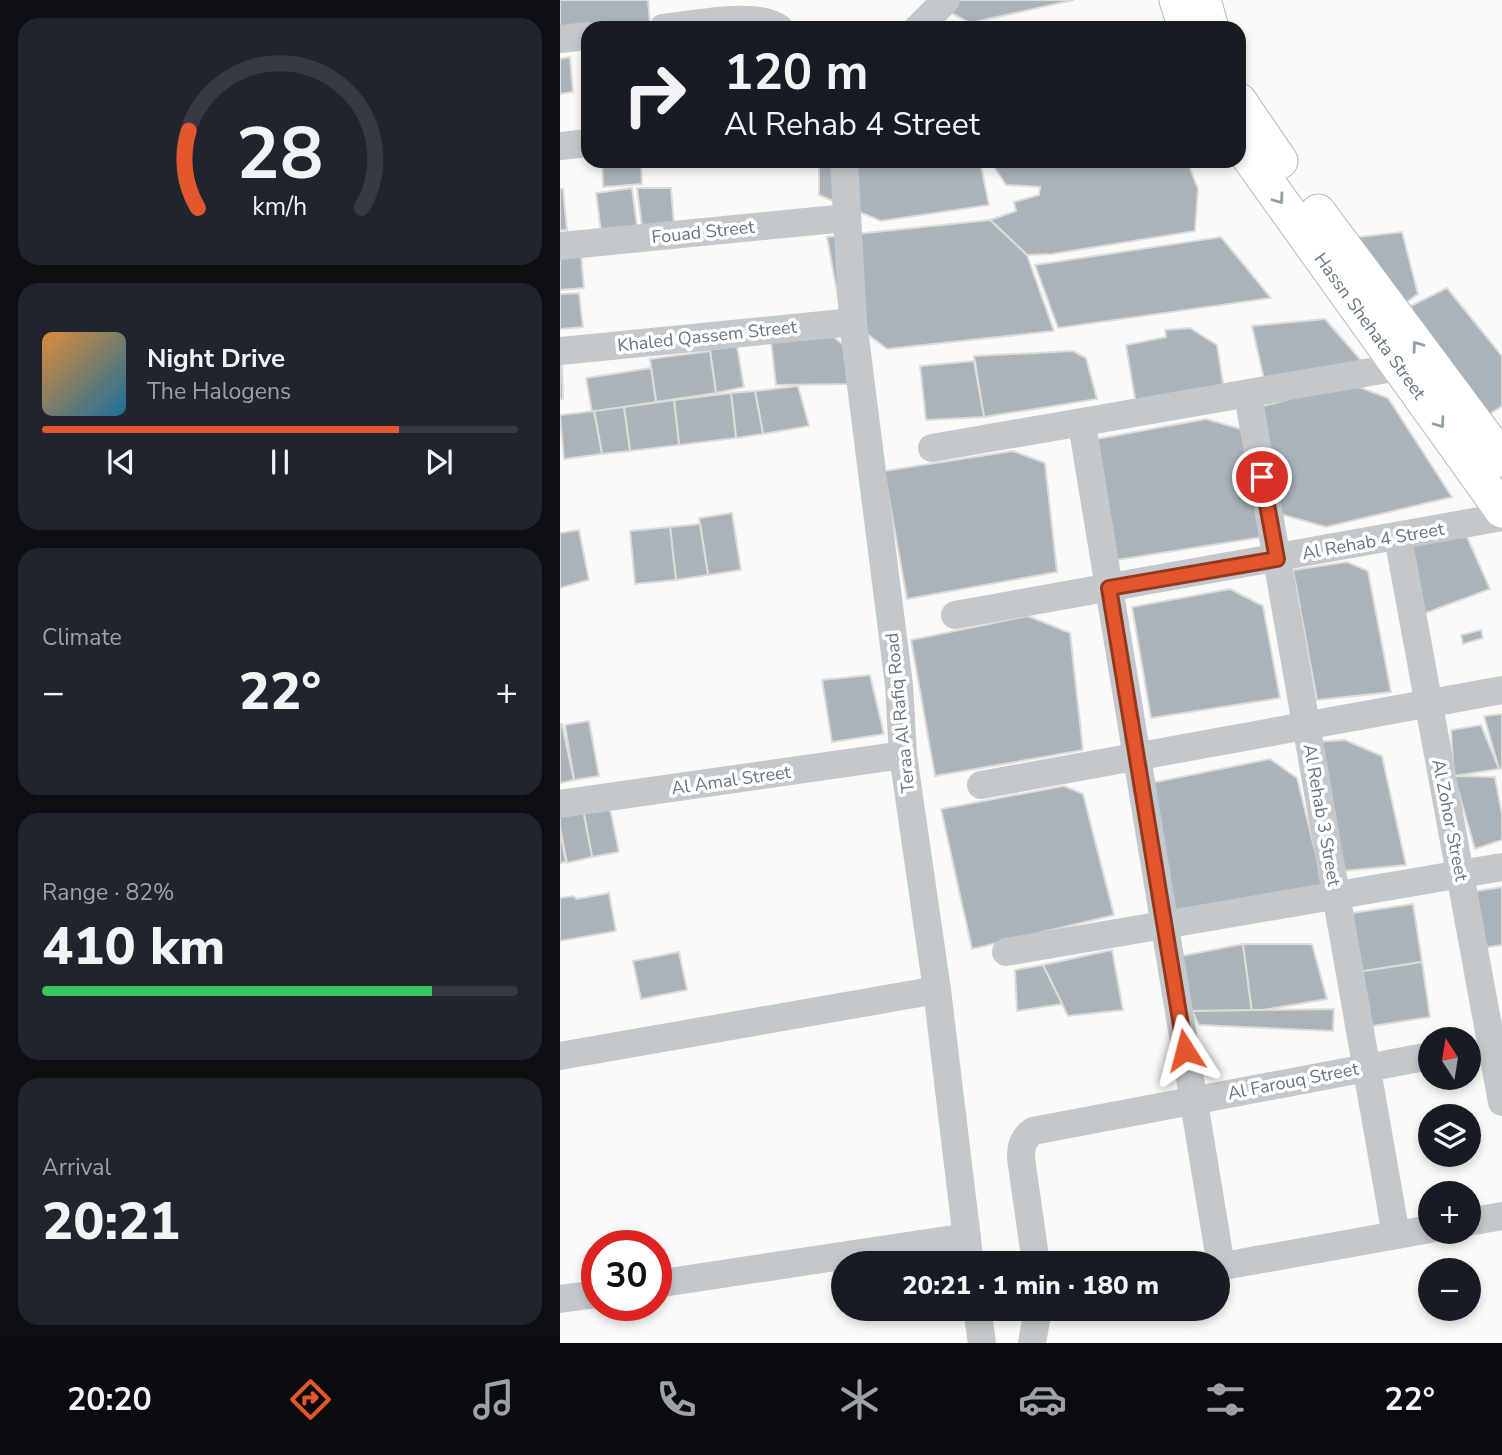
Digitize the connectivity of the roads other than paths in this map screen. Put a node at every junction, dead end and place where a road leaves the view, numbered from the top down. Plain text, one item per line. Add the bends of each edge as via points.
1 (946, 0) edge
2 (1177, 0) edge
3 (1203, 0) edge
4 (925, 21) edge
5 (1184, 21) edge
6 (1209, 21) edge
7 (581, 37) edge
8 (560, 39) edge
9 (1246, 113) edge
10 (581, 144) edge
11 (560, 146) edge
12 (1246, 153) edge
13 (844, 168) edge
14 (846, 218) junction
15 (560, 246) edge
16 (853, 322) junction
17 (560, 351) edge
18 (1399, 367) junction
19 (1248, 395) junction
20 (1082, 424) junction
21 (932, 448) dead end
22 (1502, 459) edge
23 (1502, 510) edge
24 (1502, 517) edge
25 (1398, 537) junction
26 (1277, 559) junction
27 (1109, 588) junction
28 (955, 615) dead end
29 (1502, 690) edge
30 (1428, 703) junction
31 (1306, 726) junction
32 (902, 755) junction
33 (1137, 756) junction
34 (981, 785) dead end
35 (560, 804) edge
36 (1502, 867) edge
37 (1460, 874) junction
38 (1336, 895) junction
39 (1165, 925) junction
40 (1006, 952) dead end
41 (937, 990) junction
42 (1487, 1045) edge
43 (560, 1056) edge
44 (1418, 1057) edge
45 (1367, 1068) junction
46 (1193, 1100) junction
47 (1502, 1102) edge
48 (1502, 1216) edge
49 (1481, 1220) edge
50 (1418, 1231) edge
51 (1396, 1235) junction
52 (968, 1250) edge
53 (1034, 1251) edge
54 (1218, 1251) edge
55 (1230, 1264) edge
56 (672, 1282) edge
57 (581, 1296) edge
58 (560, 1299) edge
59 (979, 1321) edge
60 (1036, 1321) edge
61 (982, 1343) edge
62 (1032, 1343) edge

1 - 4 street
2 - 5 main road
3 - 6 main road
7 - 8 street
22 -> 9 main road, Hassn Shehata Street
10 - 11 street
12 -> 18 main road, Hassn Shehata Street
13 - 14 street, Teraa Al Rafiq Road
14 - 15 street, Fouad Street
14 - 16 street, Teraa Al Rafiq Road
16 - 17 street, Khaled Qassem Street
16 - 32 street, Teraa Al Rafiq Road via 899,685
18 - 19 street
18 -> 23 main road, Hassn Shehata Street
19 - 20 street
19 - 26 street, Al Rehab 3 Street
20 - 21 street
20 - 27 street
24 - 25 street, Al Rehab 4 Street
25 - 26 street, Al Rehab 4 Street
25 - 30 street, Al Zohor Street
26 - 27 street, Al Rehab 4 Street
26 - 31 street, Al Rehab 3 Street
27 - 28 street, Al Rehab 4 Street
27 - 33 street
29 - 30 street
30 - 31 street
30 - 37 street, Al Zohor Street
31 - 33 street
31 - 38 street, Al Rehab 3 Street
32 - 35 street, Al Amal Street
32 - 41 street, Teraa Al Rafiq Road
33 - 34 street
33 - 39 street
36 - 37 street
37 - 38 street
37 - 42 street, Al Zohor Street
38 - 39 street
38 - 45 street, Al Rehab 3 Street
39 - 40 street
39 - 46 street
41 - 43 street
41 - 52 street, Teraa Al Rafiq Road
42 - 47 street, Al Zohor Street
44 - 45 street, Al Farouq Street
45 - 46 street, Al Farouq Street
45 - 51 street, Al Rehab 3 Street
46 - 53 street, Al Farouq Street via 1027,1135 1021,1158
46 - 54 street
48 - 49 street
50 - 51 street
51 - 55 street
52 - 56 street
57 - 58 street
59 - 61 street
60 - 62 street

